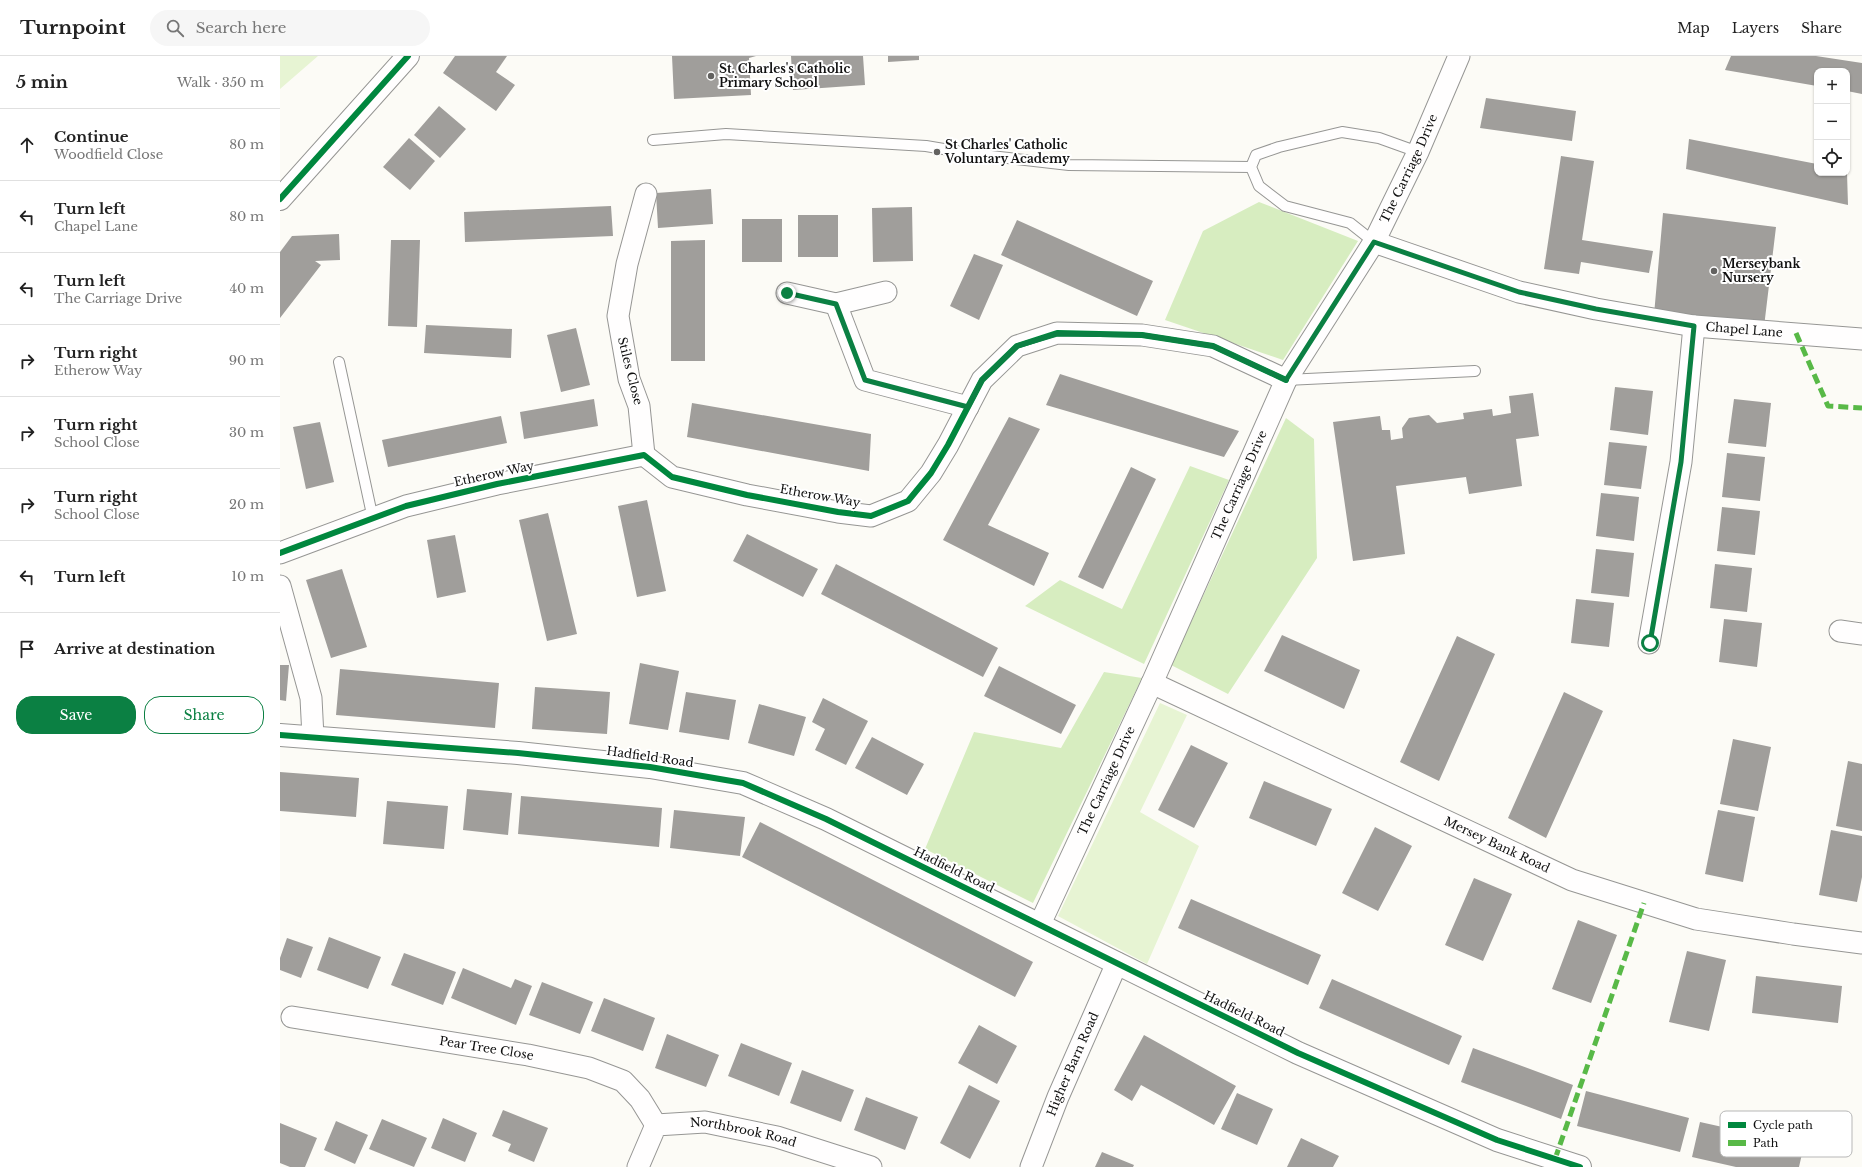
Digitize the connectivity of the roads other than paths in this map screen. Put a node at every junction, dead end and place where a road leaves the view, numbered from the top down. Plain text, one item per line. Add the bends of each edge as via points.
1 (408, 56) edge
2 (1459, 56) edge
3 (653, 140) dead end
4 (1418, 152) junction
5 (1251, 167) junction
6 (646, 194) dead end
7 (280, 199) edge
8 (1374, 242) junction
9 (886, 292) dead end
10 (787, 293) dead end
11 (836, 304) junction
12 (1694, 326) junction
13 (1862, 339) edge
14 (339, 362) dead end
15 (1475, 371) dead end
16 (1286, 380) junction
17 (968, 407) junction
18 (644, 455) junction
19 (373, 519) junction
20 (280, 553) edge
21 (280, 586) edge
22 (1840, 631) dead end
23 (1862, 634) edge
24 (1650, 643) dead end
25 (1152, 683) junction
26 (280, 735) edge
27 (313, 737) junction
28 (1040, 924) junction
29 (1862, 943) edge
30 (1117, 963) junction
31 (292, 1017) dead end
32 (656, 1125) junction
33 (638, 1167) edge
34 (872, 1167) edge
35 (1031, 1167) edge
36 (1580, 1167) edge

1 - 7 street
2 - 4 street, The Carriage Drive
3 - 5 lane via 726,134 926,146 1069,165
4 - 5 lane via 1380,138 1342,132 1256,155
4 - 8 street, The Carriage Drive
5 - 8 lane via 1259,186 1284,206 1350,223
6 - 18 street, Stiles Close via 627,264 618,316 629,379 639,406
8 - 12 street, Chapel Lane via 1519,292 1596,309
8 - 16 street, The Carriage Drive
9 - 11 street
10 - 11 street
11 - 17 street via 865,380
12 - 13 street, Chapel Lane
12 - 24 street via 1681,462
14 - 19 lane
15 - 16 lane
16 - 17 street, Etherow Way via 1213,346 1142,335 1057,334 1017,346 982,380
16 - 25 street, The Carriage Drive
17 - 18 street, Etherow Way via 931,473 908,501 871,516 747,495 672,477
18 - 19 street, Etherow Way via 490,486 406,506
19 - 20 street, Etherow Way
21 - 27 street via 311,698
22 - 23 street
25 - 28 street, The Carriage Drive
25 - 29 street, Mersey Bank Road via 1572,880 1696,919
26 - 27 street, Hadfield Road
27 - 28 street, Hadfield Road via 518,753 642,766 743,783 826,818
28 - 30 street, Hadfield Road
30 - 35 street, Higher Barn Road
30 - 36 street, Hadfield Road via 1298,1053 1497,1140
31 - 32 street, Pear Tree Close via 528,1055 589,1068 623,1081 640,1099
32 - 33 street
32 - 34 street, Northbrook Road via 705,1122 777,1137

